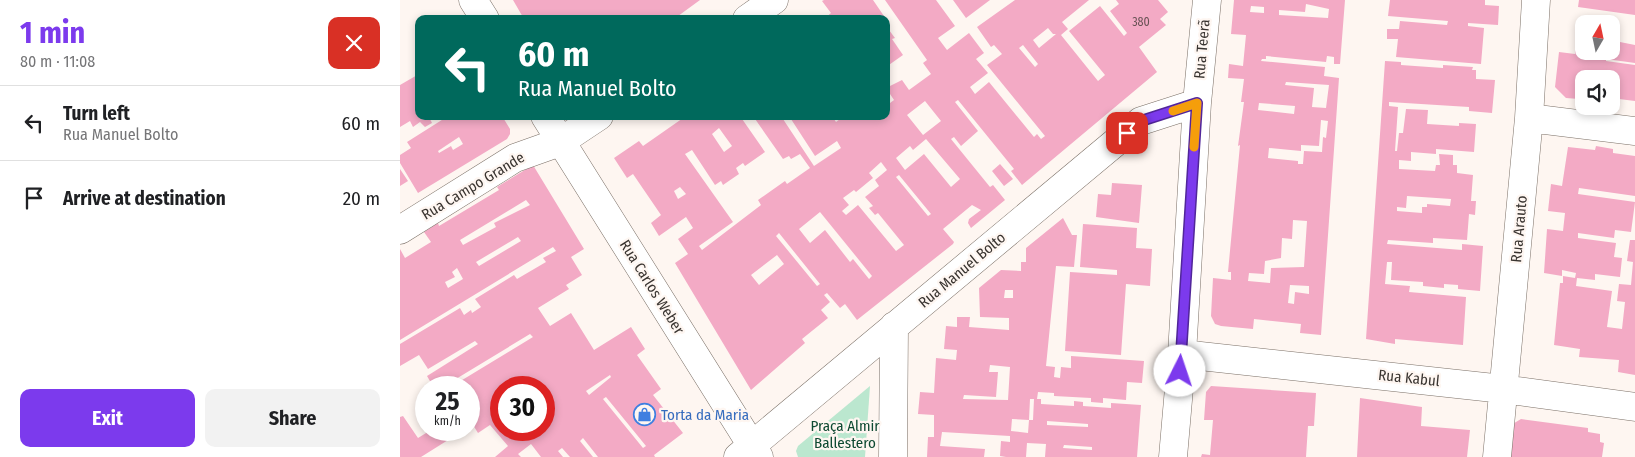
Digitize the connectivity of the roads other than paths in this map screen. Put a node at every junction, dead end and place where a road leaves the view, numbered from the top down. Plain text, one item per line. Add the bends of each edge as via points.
1 (473, 0) edge
2 (774, 0) edge
3 (1207, 0) edge
4 (1536, 0) edge
5 (482, 15) edge
6 (753, 15) edge
7 (1197, 103) junction
8 (1529, 118) junction
9 (546, 120) edge
10 (593, 120) edge
11 (1635, 131) edge
12 (560, 142) junction
13 (400, 230) edge
14 (894, 326) junction
15 (1182, 354) junction
16 (1503, 389) junction
17 (1635, 407) edge
18 (750, 453) edge
19 (893, 457) edge
20 (1173, 457) edge
21 (1497, 457) edge

1 - 5 street
2 - 6 street
3 - 7 street, Rua Teerã
4 - 8 street, Rua Arauto
7 - 14 street, Rua Manuel Bolto via 1141,121
7 - 15 street, Rua Teerã
8 - 11 street
8 - 16 street, Rua Arauto
9 - 12 street, Rua Carlos Weber
10 - 12 street, Rua Campo Grande
12 - 13 street, Rua Campo Grande via 515,158
12 - 18 street, Rua Carlos Weber
14 - 18 street, Rua Manuel Bolto
14 - 19 street
15 - 16 street, Rua Kabul
15 - 20 street, Rua Teerã
16 - 17 street, Rua Kabul
16 - 21 street, Rua Arauto

